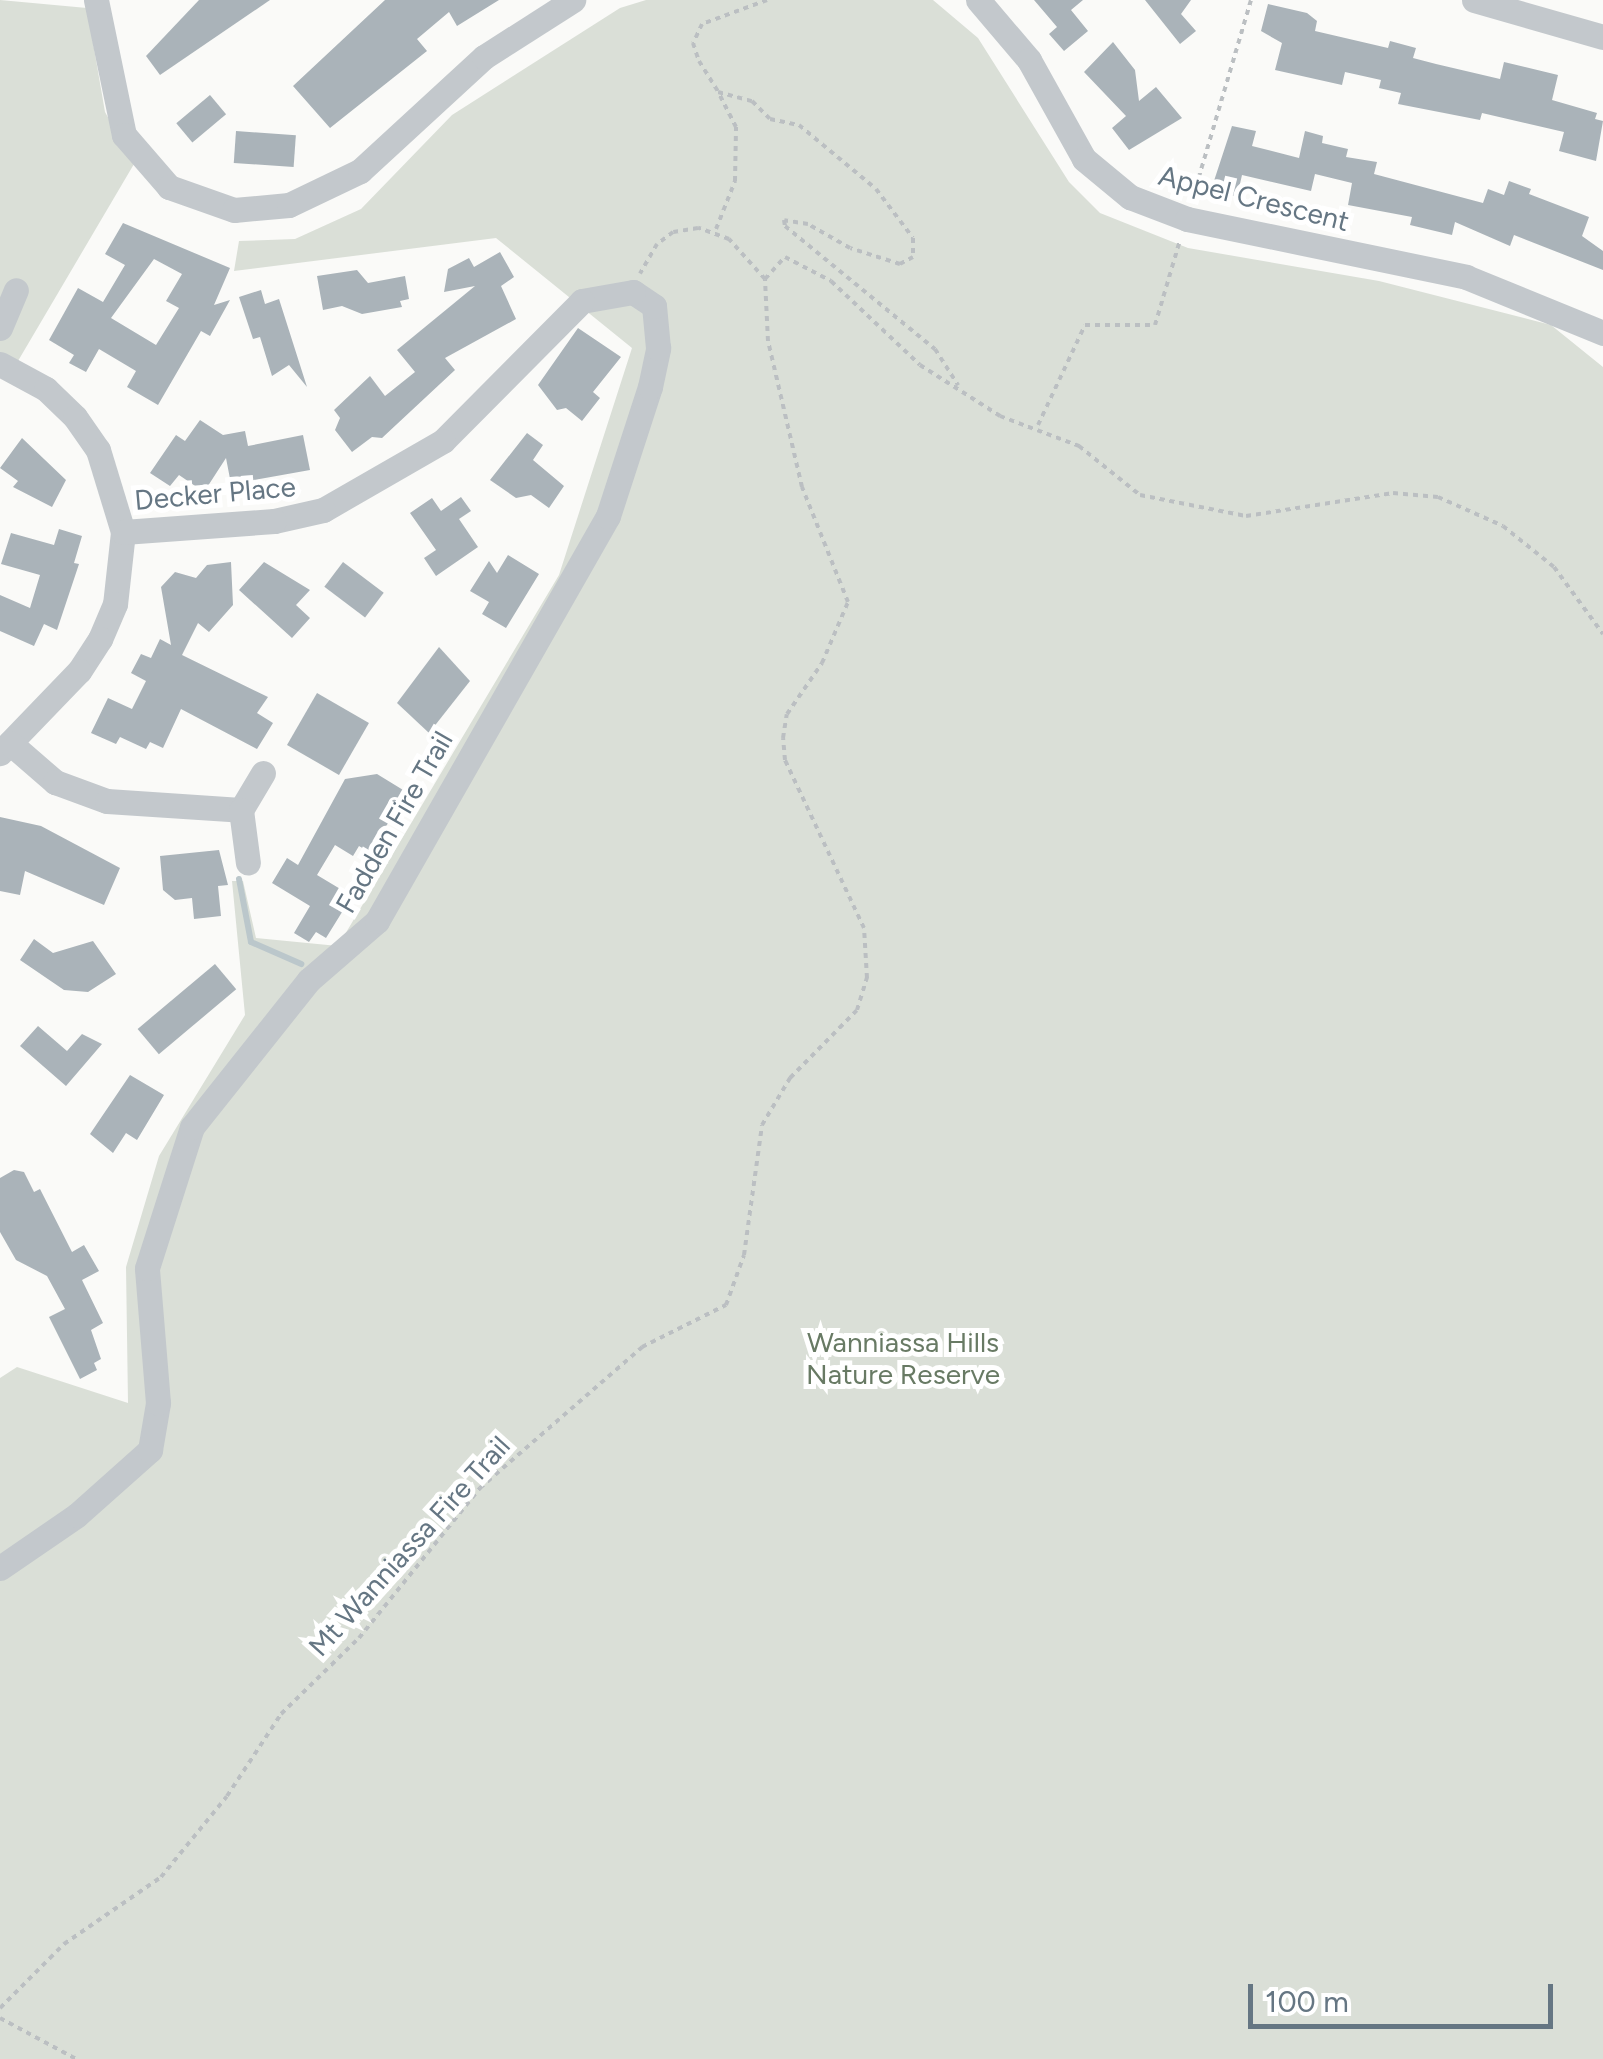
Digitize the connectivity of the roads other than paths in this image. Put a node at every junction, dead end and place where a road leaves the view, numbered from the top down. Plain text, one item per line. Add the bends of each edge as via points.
1 (96, 0) edge
2 (573, 0) edge
3 (978, 0) edge
4 (1474, 0) edge
5 (1562, 10) edge
6 (1603, 37) edge
7 (16, 290) dead end
8 (633, 292) joint
9 (0, 328) edge
10 (1603, 333) edge
11 (0, 364) edge
12 (123, 532) junction
13 (5, 748) edge
14 (262, 773) dead end
15 (241, 810) junction
16 (248, 863) dead end
17 (0, 1568) edge

1 - 2 street via 124,135 169,187 234,210 290,205 360,172 484,57
3 - 10 street, Appel Crescent via 1030,60 1084,159 1130,197 1186,219 1466,277
4 - 5 street
5 - 6 street
7 - 9 street
8 - 12 street, Decker Place via 582,301 443,441 323,510 274,521
8 - 17 street, Fadden Fire Trail via 654,306 658,348 608,516 377,921 309,980 235,1066 206,1103 182,1152 147,1268 158,1403 150,1450 77,1515
11 - 12 street via 46,389 75,417 98,450
12 - 13 street via 119,586 100,639 79,671
13 - 15 street via 89,797
14 - 15 street
15 - 16 street

